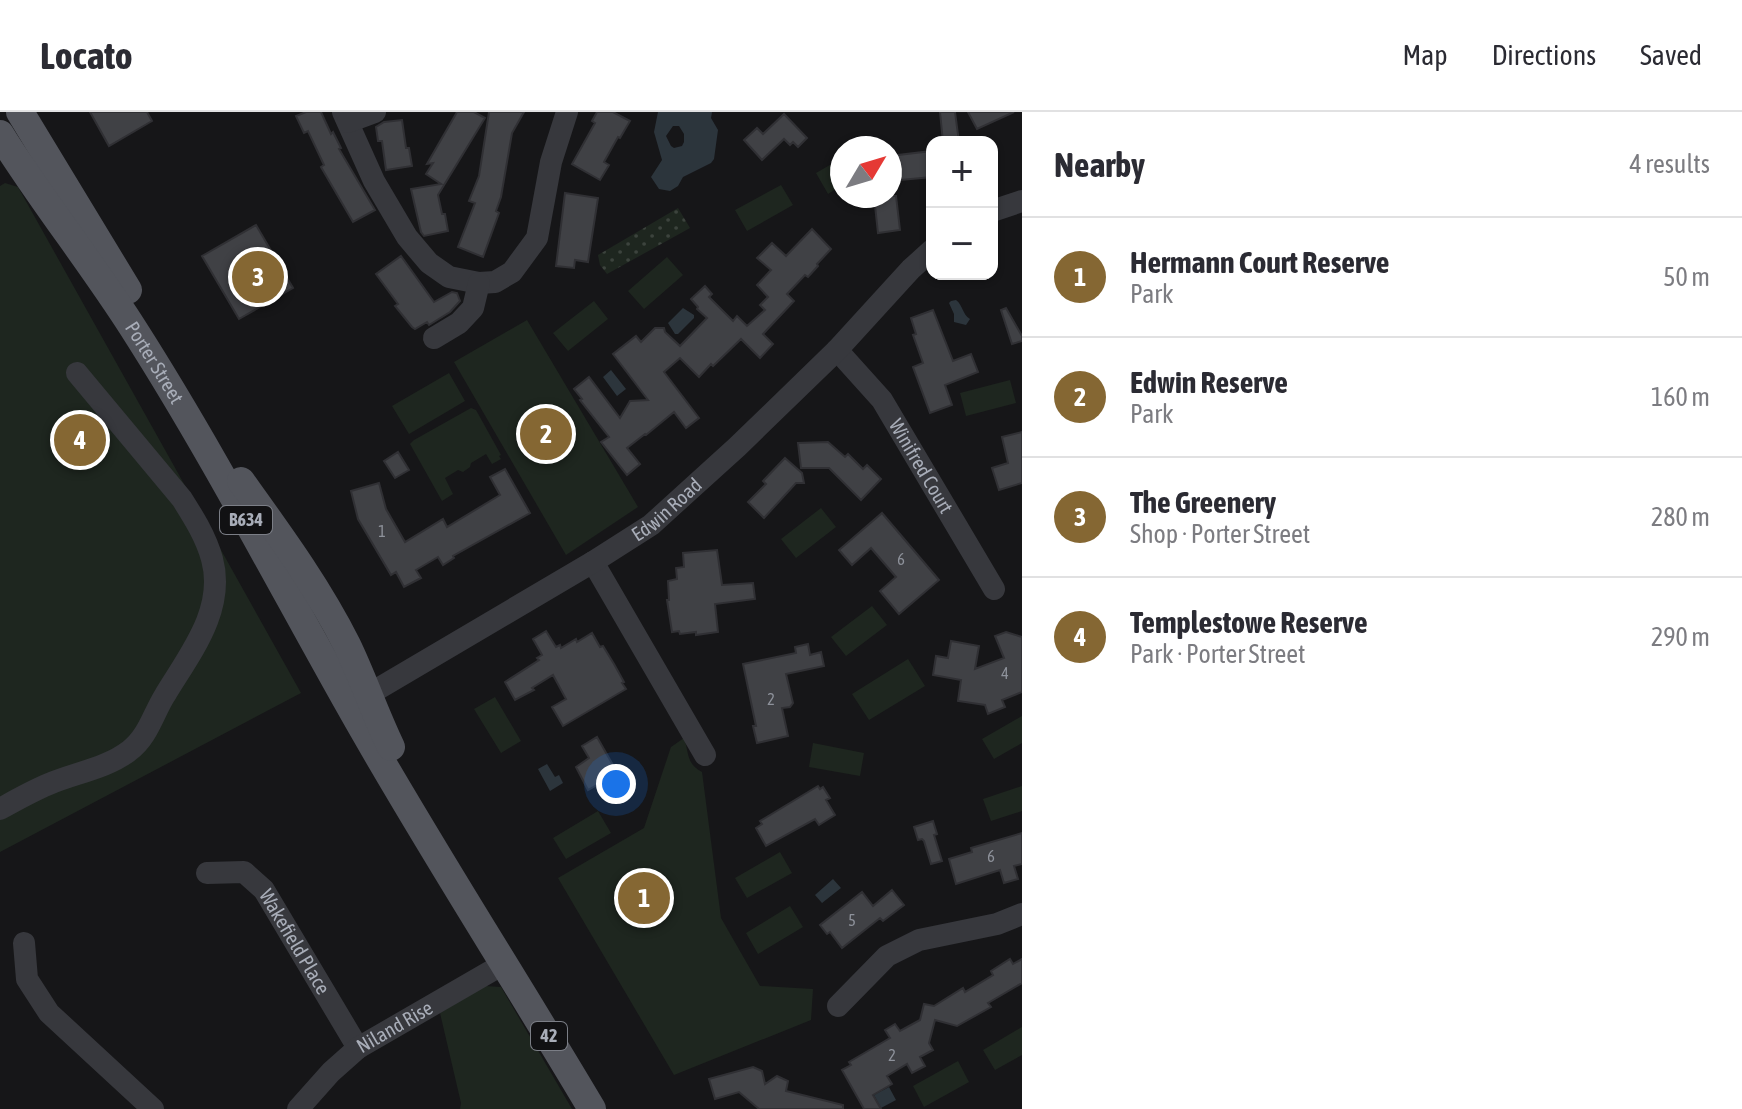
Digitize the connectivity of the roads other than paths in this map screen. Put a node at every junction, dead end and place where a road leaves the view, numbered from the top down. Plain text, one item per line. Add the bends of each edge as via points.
1 (20, 112) edge
2 (375, 112) edge
3 (567, 112) edge
4 (345, 117) edge
5 (5, 153) edge
6 (1022, 201) edge
7 (998, 209) edge
8 (926, 255) edge
9 (479, 283) junction
10 (434, 338) dead end
11 (837, 350) junction
12 (77, 373) dead end
13 (593, 562) junction
14 (305, 573) junction
15 (994, 589) dead end
16 (292, 602) junction
17 (359, 700) junction
18 (705, 755) dead end
19 (0, 809) edge
20 (207, 873) dead end
21 (1022, 914) edge
22 (24, 943) dead end
23 (505, 963) junction
24 (838, 1006) dead end
25 (358, 1048) junction
26 (153, 1109) edge
27 (298, 1109) edge
28 (592, 1109) edge

1 - 14 main road, Porter Street / B634 via 226,458
2 - 4 street
3 - 9 street via 537,238 512,272 495,282
4 - 9 street via 407,237 449,277
5 - 16 main road, Porter Street / B634 via 132,327
6 - 7 street
8 - 11 street, Edwin Road
9 - 10 street via 473,308
11 - 13 street, Edwin Road via 651,525
11 - 15 street, Winifred Court via 882,400
12 - 19 street via 195,521 213,561 211,610 196,646 137,744 115,759
13 - 17 street, Edwin Road
13 - 18 street
14 - 16 street via 306,593
14 - 17 main road, Porter Street / B634 via 347,645
16 - 17 main road, Porter Street / B634
17 - 23 main road, Porter Street / B634 via 420,827
20 - 25 street, Wakefield Place via 244,872 264,890
21 - 24 street via 919,940 887,956
22 - 26 street via 27,979 49,1013
23 - 25 street, Niland Rise
23 - 28 main road, Porter Street / 42
25 - 27 street, Niland Rise

